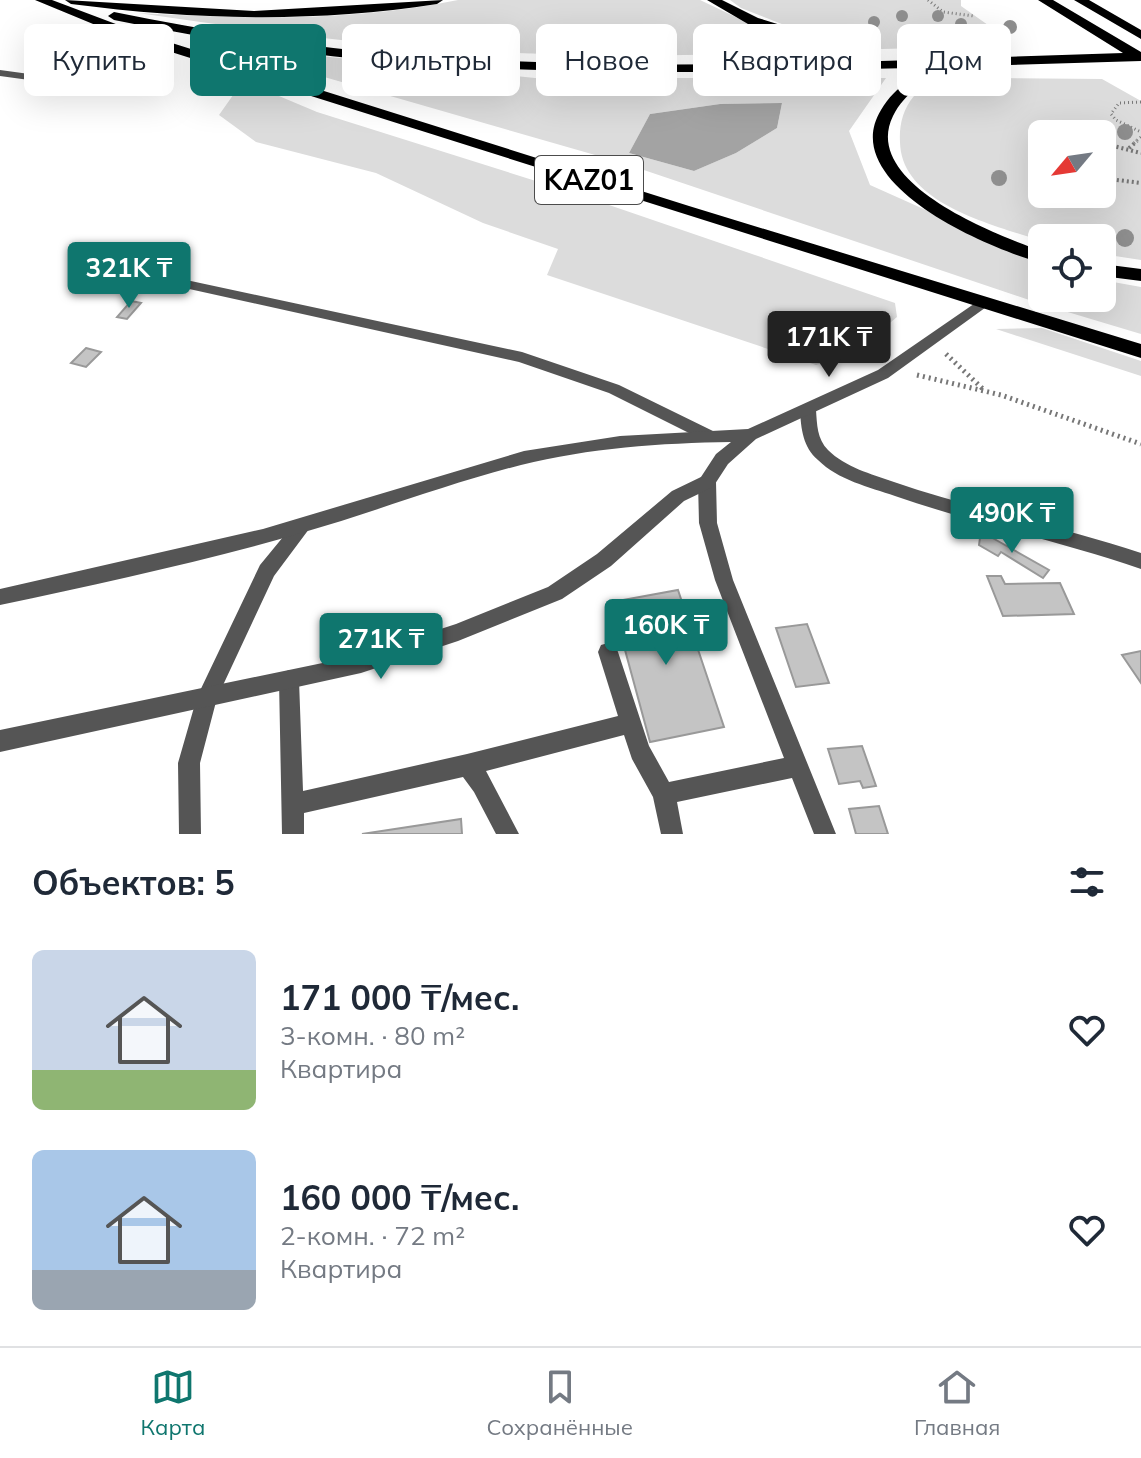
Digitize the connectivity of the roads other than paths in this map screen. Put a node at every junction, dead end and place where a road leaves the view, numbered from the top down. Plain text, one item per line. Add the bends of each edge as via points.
1 (41, 0) edge
2 (49, 0) edge
3 (71, 0) edge
4 (437, 0) edge
5 (713, 0) edge
6 (1044, 0) edge
7 (1080, 0) edge
8 (1090, 0) edge
9 (1116, 21) junction
10 (1141, 35) edge
11 (1141, 58) edge
12 (897, 61) edge
13 (1011, 61) edge
14 (897, 63) edge
15 (0, 73) edge
16 (24, 76) edge
17 (898, 96) edge
18 (1028, 252) edge
19 (1116, 272) edge
20 (1141, 275) edge
21 (149, 276) dead end
22 (984, 302) junction
23 (1141, 351) edge
24 (808, 410) junction
25 (750, 435) junction
26 (709, 436) junction
27 (707, 482) junction
28 (303, 525) junction
29 (1141, 561) edge
30 (0, 597) edge
31 (608, 652) dead end
32 (289, 680) junction
33 (207, 697) junction
34 (631, 723) junction
35 (0, 741) edge
36 (467, 765) junction
37 (798, 766) junction
38 (664, 794) junction
39 (293, 804) junction
40 (190, 834) edge
41 (293, 834) edge
42 (508, 834) edge
43 (672, 834) edge
44 (825, 834) edge

1 - 22 highway, KАZ01 via 132,35
2 - 14 highway via 213,35 393,58 526,64
3 - 4 highway via 140,9 273,14
5 - 12 highway via 753,21
6 - 11 highway
7 - 9 highway
8 - 9 highway
9 - 10 highway
11 - 13 highway
15 - 16 street
17 - 18 highway via 879,126 878,141 915,196 960,226
19 - 20 highway
21 - 26 street via 522,357 614,389
22 - 23 highway, KАZ01
22 - 24 street via 891,369
24 - 25 street
24 - 29 street via 809,436 826,459 861,477 949,509 1085,540
25 - 26 street
25 - 27 street via 722,459
26 - 28 street via 587,446 493,465
27 - 32 street via 678,496 604,560 555,593 361,664
27 - 37 street via 708,523 724,580
28 - 30 street
28 - 33 street via 267,571
31 - 34 street
32 - 33 street
32 - 39 street
33 - 35 street
33 - 40 street via 189,763
34 - 36 street
34 - 38 street
36 - 39 street
36 - 42 street
37 - 38 street
37 - 44 street
38 - 43 street
39 - 41 street

